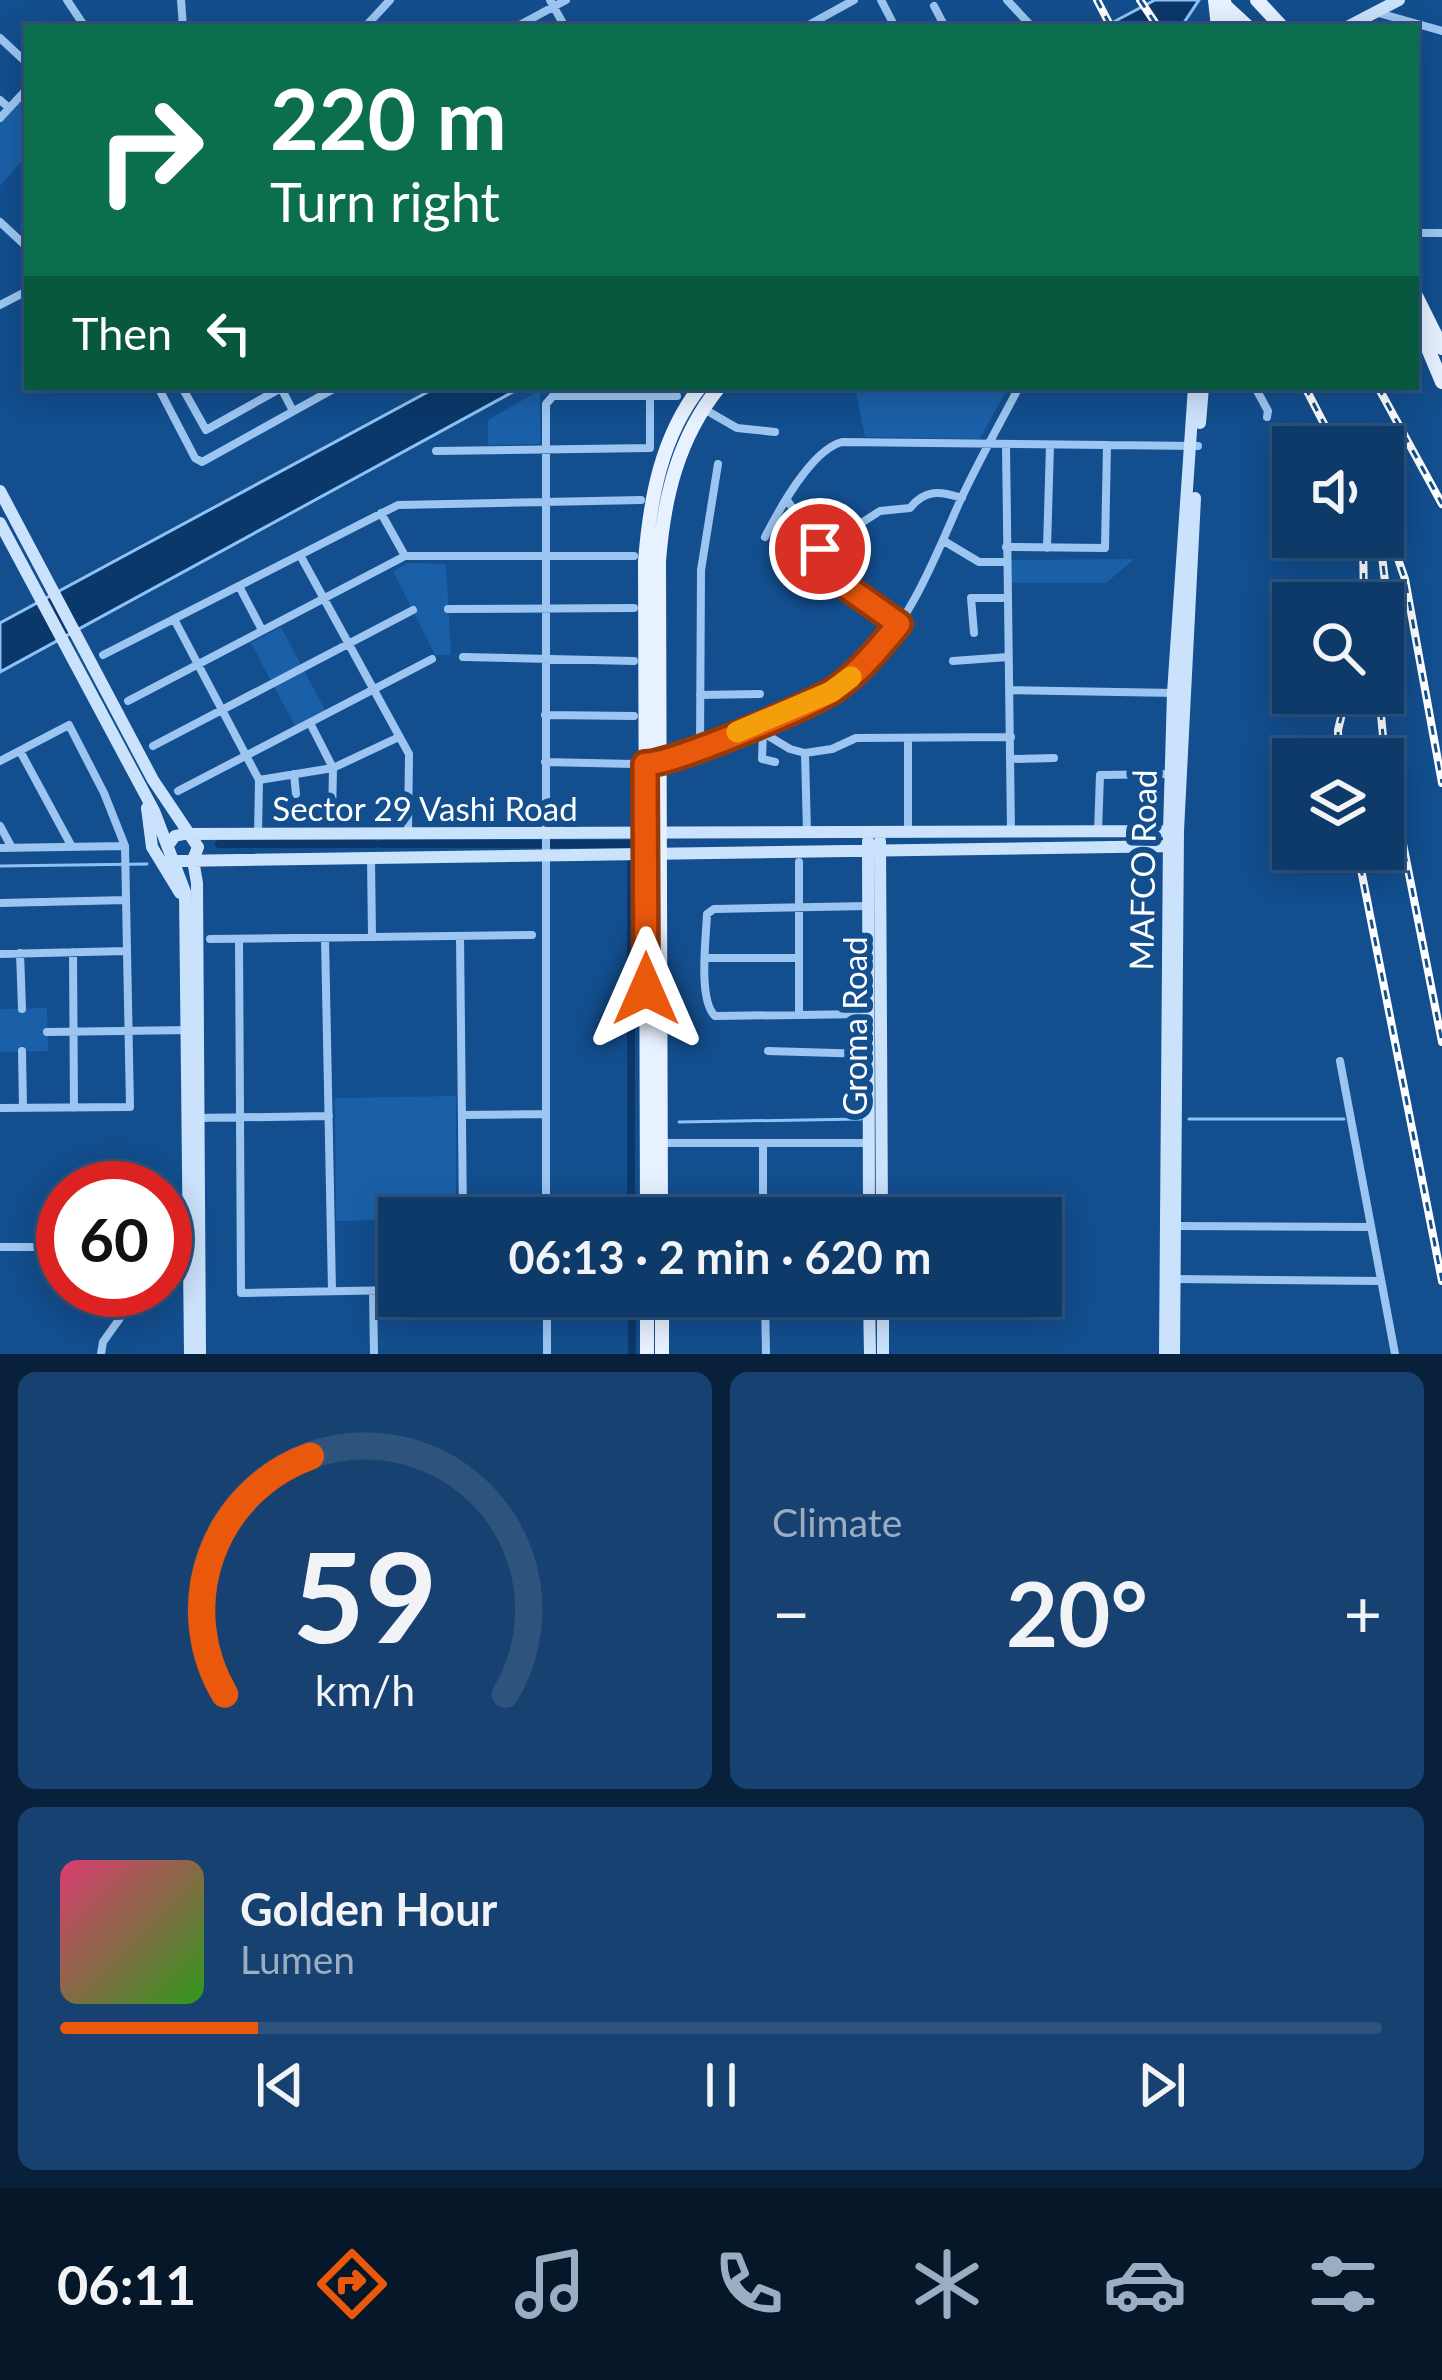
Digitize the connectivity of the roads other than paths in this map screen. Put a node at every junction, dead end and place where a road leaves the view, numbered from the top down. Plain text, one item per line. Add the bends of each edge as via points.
1 (390, 0) edge
2 (566, 0) edge
3 (854, 0) edge
4 (1007, 0) edge
5 (1219, 0) edge
6 (1257, 0) edge
7 (1399, 0) edge
8 (552, 3) edge
9 (934, 6) dead end
10 (1375, 12) junction
11 (368, 24) edge
12 (520, 24) edge
13 (813, 24) edge
14 (943, 24) edge
15 (1028, 24) edge
16 (1245, 24) edge
17 (1279, 24) edge
18 (1353, 24) edge
19 (1417, 24) edge
20 (0, 38) edge
21 (24, 60) edge
22 (24, 92) edge
23 (0, 100) edge
24 (9, 108) junction
25 (0, 118) edge
26 (0, 222) edge
27 (24, 245) edge
28 (1419, 305) edge
29 (1433, 345) edge
30 (1442, 386) edge
31 (160, 390) edge
32 (181, 390) edge
33 (186, 390) edge
34 (278, 390) edge
35 (283, 390) edge
36 (332, 390) edge
37 (698, 390) edge
38 (717, 390) edge
39 (1017, 390) edge
40 (1199, 390) edge
41 (1257, 390) edge
42 (676, 396) dead end
43 (650, 397) junction
44 (165, 399) junction
45 (703, 408) junction
46 (293, 411) junction
47 (1267, 417) dead end
48 (775, 432) dead end
49 (1006, 445) junction
50 (1050, 445) junction
51 (1107, 445) junction
52 (987, 446) junction
53 (1194, 446) junction
54 (546, 449) junction
55 (436, 451) dead end
56 (718, 464) dead end
57 (0, 491) edge
58 (962, 498) junction
59 (641, 500) dead end
60 (787, 500) junction
61 (546, 502) junction
62 (381, 513) junction
63 (0, 524) edge
64 (766, 537) dead end
65 (944, 541) junction
66 (1006, 547) junction
67 (1047, 548) junction
68 (820, 549) junction
69 (300, 555) junction
70 (405, 556) junction
71 (546, 556) junction
72 (634, 556) dead end
73 (1006, 562) junction
74 (238, 586) junction
75 (43, 592) junction
76 (324, 598) junction
77 (1006, 598) junction
78 (545, 608) junction
79 (634, 608) dead end
80 (448, 609) dead end
81 (413, 610) dead end
82 (174, 620) junction
83 (899, 624) junction
84 (262, 630) junction
85 (974, 632) dead end
86 (349, 644) junction
87 (72, 646) junction
88 (103, 656) dead end
89 (463, 657) dead end
90 (1008, 657) junction
91 (432, 659) dead end
92 (545, 661) junction
93 (634, 661) dead end
94 (953, 662) dead end
95 (198, 664) junction
96 (374, 690) junction
97 (1009, 690) junction
98 (1178, 693) junction
99 (760, 694) dead end
100 (700, 695) junction
101 (128, 701) dead end
102 (222, 711) junction
103 (545, 715) junction
104 (634, 716) dead end
105 (310, 723) junction
106 (752, 726) junction
107 (763, 732) junction
108 (399, 737) junction
109 (1011, 737) junction
110 (908, 738) junction
111 (153, 746) dead end
112 (700, 748) junction
113 (20, 751) junction
114 (805, 753) junction
115 (246, 756) junction
116 (1054, 758) dead end
117 (1011, 759) junction
118 (0, 761) edge
119 (775, 762) dead end
120 (545, 763) junction
121 (646, 764) junction
122 (333, 768) junction
123 (293, 774) junction
124 (1171, 774) junction
125 (259, 780) junction
126 (141, 787) junction
127 (178, 791) dead end
128 (296, 794) dead end
129 (332, 818) dead end
130 (0, 826) edge
131 (1011, 832) junction
132 (1098, 832) junction
133 (807, 833) junction
134 (874, 833) junction
135 (908, 833) junction
136 (189, 835) junction
137 (407, 835) junction
138 (544, 835) junction
139 (652, 835) junction
140 (258, 836) junction
141 (1173, 838) junction
142 (169, 844) junction
143 (125, 846) junction
144 (72, 847) junction
145 (0, 848) edge
146 (12, 848) junction
147 (874, 849) junction
148 (653, 852) junction
149 (544, 856) junction
150 (370, 858) junction
151 (193, 860) junction
152 (175, 861) junction
153 (799, 862) dead end
154 (126, 900) junction
155 (0, 903) edge
156 (868, 906) junction
157 (798, 907) junction
158 (187, 917) junction
159 (532, 935) dead end
160 (460, 936) junction
161 (372, 937) junction
162 (325, 938) junction
163 (210, 939) dead end
164 (239, 939) junction
165 (127, 951) junction
166 (73, 952) junction
167 (20, 953) junction
168 (0, 954) edge
169 (706, 958) junction
170 (798, 958) junction
171 (22, 1009) dead end
172 (799, 1014) junction
173 (869, 1014) junction
174 (128, 1030) junction
175 (193, 1030) junction
176 (74, 1031) junction
177 (47, 1032) dead end
178 (22, 1051) dead end
179 (768, 1051) dead end
180 (870, 1054) junction
181 (1340, 1061) dead end
182 (0, 1108) edge
183 (22, 1108) junction
184 (74, 1108) junction
185 (462, 1114) junction
186 (546, 1114) junction
187 (329, 1116) junction
188 (240, 1117) junction
189 (194, 1118) junction
190 (660, 1143) junction
191 (763, 1143) junction
192 (869, 1143) junction
193 (463, 1197) edge
194 (546, 1197) edge
195 (647, 1197) edge
196 (661, 1197) edge
197 (764, 1197) edge
198 (869, 1197) edge
199 (882, 1197) edge
200 (1170, 1226) junction
201 (1370, 1227) junction
202 (194, 1246) junction
203 (0, 1247) edge
204 (36, 1247) edge
205 (1174, 1279) junction
206 (1381, 1281) junction
207 (374, 1291) junction
208 (378, 1291) edge
209 (332, 1292) junction
210 (121, 1317) edge
211 (547, 1317) edge
212 (647, 1317) edge
213 (662, 1317) edge
214 (765, 1317) edge
215 (869, 1317) edge
216 (883, 1317) edge
217 (101, 1354) edge
218 (190, 1354) edge
219 (200, 1354) edge
220 (374, 1354) edge
221 (547, 1354) edge
222 (647, 1354) edge
223 (662, 1354) edge
224 (766, 1354) edge
225 (870, 1354) edge
226 (884, 1354) edge
227 (1169, 1354) edge
228 (1395, 1354) edge

1 - 11 street
2 - 8 street
3 - 13 street
4 - 15 street
5 - 16 main road
6 - 17 main road
7 - 10 main road
8 - 12 street
9 - 14 street
10 - 18 main road
10 - 19 street
20 - 21 street
22 - 24 street
23 - 24 street
24 - 25 street
26 - 27 street
28 - 29 main road
29 - 30 main road
31 - 44 street
32 - 44 street
33 - 34 street via 206,430
35 - 46 street
36 - 46 street
37 - 121 main road via 668,442 648,518
38 - 45 main road
39 - 52 street
40 - 53 main road, MAFCO Road
41 - 47 street
42 - 43 street
43 - 54 street via 550,397
43 - 54 street via 650,448
44 - 46 street via 202,462
45 - 48 street via 737,428
45 - 121 main road via 681,448 663,519
49 - 50 street
49 - 52 street
49 - 66 street
50 - 51 street
50 - 67 street
51 - 53 street
51 - 67 street via 1106,548
52 - 58 street
52 - 60 street via 832,445
53 - 98 main road, MAFCO Road
54 - 55 street
54 - 61 street
56 - 100 street via 700,570
57 - 75 main road
58 - 65 street
58 - 68 street via 941,491 910,508 880,511
59 - 61 street
60 - 64 street
60 - 68 street
61 - 62 street via 398,505
61 - 71 street
62 - 69 street
62 - 70 street
63 - 75 main road
65 - 73 street via 979,562
65 - 83 street
66 - 67 street
66 - 73 street
68 - 83 street via 848,588
69 - 74 street
69 - 76 street
70 - 71 street
70 - 76 street
71 - 72 street
71 - 78 street
73 - 77 street
74 - 82 street
74 - 84 street
75 - 87 main road
76 - 84 street
76 - 86 street
77 - 85 street via 971,598
77 - 90 street
78 - 79 street
78 - 80 street
78 - 92 street
81 - 86 street
82 - 88 street
82 - 95 street
83 - 106 street via 831,692
84 - 95 street
86 - 96 street
86 - 102 street
87 - 126 main road
87 - 136 main road
89 - 92 street
90 - 94 street
90 - 97 street
91 - 96 street
92 - 93 street
92 - 103 street
95 - 101 street
95 - 102 street
96 - 105 street
96 - 108 street
97 - 98 street
97 - 109 street
98 - 124 main road, MAFCO Road
98 - 141 main road, MAFCO Road
99 - 100 street
100 - 112 street
102 - 111 street
102 - 115 street
103 - 104 street
103 - 120 street
105 - 115 street
105 - 122 street
106 - 107 street
106 - 112 street
107 - 114 street
107 - 119 street via 760,754
108 - 122 street
108 - 137 street via 409,754
109 - 110 street
109 - 117 street
110 - 114 street via 856,738
110 - 135 street
112 - 121 street
113 - 118 street
113 - 143 street via 69,725
113 - 144 street
114 - 133 street
115 - 125 street
115 - 127 street
116 - 117 street
117 - 131 street
120 - 121 street
120 - 138 street
121 - 139 main road
122 - 123 street
122 - 129 street
123 - 125 street
123 - 128 street
124 - 132 street via 1100,775
124 - 141 main road, MAFCO Road
125 - 140 street
126 - 142 main road
126 - 158 main road via 152,847
130 - 146 street
131 - 132 main road, Sector 29 Vashi Road
131 - 135 main road, Sector 29 Vashi Road
132 - 141 main road, Sector 29 Vashi Road
133 - 134 main road, Sector 29 Vashi Road
133 - 139 main road, Sector 29 Vashi Road
134 - 135 main road, Sector 29 Vashi Road
134 - 147 main road, Groma Road
136 - 140 main road, Sector 29 Vashi Road
136 - 142 main road
136 - 151 main road via 198,847
137 - 138 main road, Sector 29 Vashi Road
137 - 140 main road, Sector 29 Vashi Road
138 - 139 main road, Sector 29 Vashi Road
138 - 149 street
139 - 148 main road
141 - 147 main road, Sector 29 Vashi Road
141 - 200 main road, MAFCO Road
142 - 152 main road
143 - 144 street
143 - 154 street
144 - 146 street
145 - 146 street
147 - 148 main road, Sector 29 Vashi Road
147 - 156 main road, Groma Road
147 - 199 main road, Groma Road
148 - 149 main road, Sector 29 Vashi Road
148 - 190 main road
148 - 195 main road
149 - 150 main road, Sector 29 Vashi Road
149 - 186 street
150 - 151 main road, Sector 29 Vashi Road
150 - 161 street
151 - 152 main road
151 - 175 main road
152 - 158 main road
153 - 157 street
154 - 155 street
154 - 165 street
156 - 157 street
156 - 173 main road, Groma Road
157 - 169 street via 711,910
157 - 170 street
158 - 175 main road
159 - 160 street
160 - 161 street
160 - 185 street
161 - 162 street
162 - 164 street
162 - 187 street
163 - 164 street
164 - 188 street
165 - 166 street
165 - 174 street
166 - 167 street
166 - 176 street
167 - 168 street
167 - 171 street
169 - 170 street
169 - 172 street via 711,1015
170 - 172 street
172 - 173 street
173 - 180 main road, Groma Road
174 - 175 street
174 - 176 street
174 - 184 street via 130,1107
175 - 189 main road
176 - 177 street
176 - 184 street
178 - 183 street
179 - 180 street
180 - 192 main road, Groma Road
181 - 201 street
182 - 183 street
183 - 184 street
185 - 186 street
185 - 193 street
186 - 194 street
187 - 188 street
187 - 209 street
188 - 189 street
188 - 209 street via 242,1293
189 - 202 main road
190 - 191 street
190 - 196 main road
191 - 192 street
191 - 197 street
192 - 198 main road, Groma Road
200 - 201 street
200 - 205 main road, MAFCO Road
200 - 227 main road, MAFCO Road
201 - 206 street
202 - 218 main road
202 - 219 main road
203 - 204 street
205 - 206 street
205 - 227 main road, MAFCO Road
206 - 228 street
207 - 208 street
207 - 209 street
207 - 220 street
210 - 217 street
211 - 221 street
212 - 222 main road
213 - 223 main road
214 - 224 street
215 - 225 main road
216 - 226 main road

